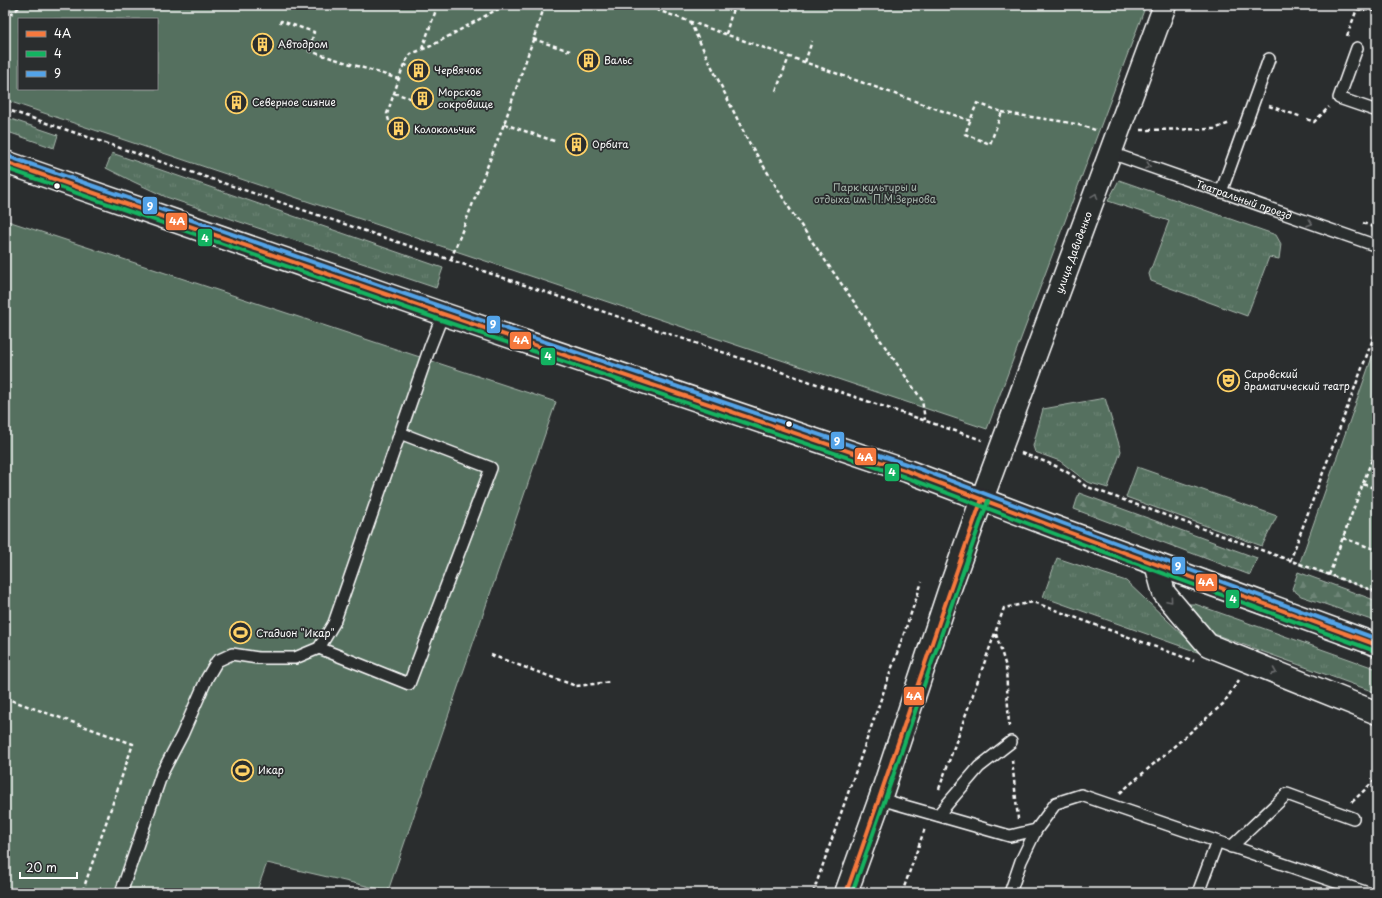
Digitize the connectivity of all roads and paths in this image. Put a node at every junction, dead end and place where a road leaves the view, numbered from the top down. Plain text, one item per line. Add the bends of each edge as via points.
1 (22, 5) edge
2 (505, 5) edge
3 (545, 5) edge
4 (643, 5) edge
5 (734, 5) edge
6 (1165, 5) edge
7 (1355, 5) edge
8 (1357, 8) junction
9 (436, 10) dead end
10 (1377, 11) edge
11 (5, 19) edge
12 (690, 22) junction
13 (280, 23) dead end
14 (726, 34) junction
15 (533, 39) junction
16 (812, 41) dead end
17 (1345, 42) dead end
18 (1357, 48) dead end
19 (422, 49) junction
20 (573, 52) dead end
21 (789, 57) junction
22 (1269, 59) dead end
23 (805, 62) junction
24 (404, 64) junction
25 (409, 67) dead end
26 (399, 79) junction
27 (776, 91) dead end
28 (394, 94) junction
29 (1339, 98) junction
30 (416, 100) dead end
31 (1254, 100) junction
32 (5, 109) edge
33 (1377, 111) edge
34 (1002, 112) junction
35 (1248, 117) junction
36 (1302, 117) dead end
37 (1307, 119) dead end
38 (389, 121) dead end
39 (970, 121) junction
40 (504, 124) junction
41 (1094, 130) dead end
42 (1140, 130) dead end
43 (557, 142) dead end
44 (1111, 153) junction
45 (5, 162) edge
46 (1221, 192) junction
47 (1377, 246) edge
48 (451, 259) junction
49 (443, 314) junction
50 (1377, 328) edge
51 (925, 420) junction
52 (400, 433) junction
53 (983, 440) dead end
54 (1377, 446) edge
55 (1020, 452) dead end
56 (1363, 484) junction
57 (1377, 489) edge
58 (982, 499) junction
59 (1343, 538) junction
60 (1377, 550) edge
61 (1290, 561) junction
62 (1156, 564) junction
63 (1329, 575) junction
64 (922, 582) dead end
65 (1377, 592) edge
66 (1377, 645) edge
67 (319, 648) junction
68 (492, 656) dead end
69 (1196, 661) dead end
70 (1240, 677) dead end
71 (611, 682) dead end
72 (5, 698) edge
73 (1377, 713) edge
74 (1011, 742) dead end
75 (1377, 778) edge
76 (880, 799) junction
77 (1108, 804) junction
78 (934, 814) junction
79 (1341, 814) junction
80 (1353, 818) dead end
81 (1036, 830) junction
82 (1217, 842) junction
83 (1231, 847) junction
84 (82, 893) edge
85 (121, 893) edge
86 (813, 893) edge
87 (846, 893) edge
88 (902, 893) edge
89 (1010, 893) edge
90 (1198, 893) edge
91 (1368, 893) edge

1 - 11 path
2 - 19 path
3 - 15 path
4 - 12 path
5 - 14 path
6 - 44 main road, улица Давиденко
7 - 8 path
8 - 10 path
8 - 17 path
9 - 19 path
12 - 14 path
12 - 51 path via 747,139 793,214 922,400
13 - 26 path via 281,21 314,32 309,51
14 - 21 path
15 - 20 path
15 - 40 path
16 - 23 path
18 - 29 lane
19 - 24 path via 411,54
21 - 23 path
21 - 27 path
22 - 31 lane
23 - 39 path
24 - 25 path
24 - 26 path
26 - 28 path
28 - 30 path
28 - 38 path via 387,114
29 - 33 lane
29 - 37 path via 1314,122
31 - 35 lane
31 - 36 path
32 - 48 path
34 - 39 path via 978,102
34 - 39 path via 990,144 965,134
34 - 41 path via 1057,120
35 - 42 path via 1214,129
35 - 46 lane
40 - 43 path
40 - 48 path
44 -> 46 lane, Театральный проезд
58 -> 44 main road, улица Давиденко
45 - 49 main road
46 -> 47 lane, Театральный проезд
48 - 51 path
49 - 52 lane
49 - 58 main road
50 - 61 path
51 - 53 path
52 - 67 lane via 334,623
52 - 67 lane via 491,468 409,684
54 - 56 path
55 - 61 path via 1055,464 1085,486
56 - 57 path
56 - 59 path
58 - 62 main road
58 - 76 main road, улица Давиденко
59 - 60 path
59 - 63 path
61 - 63 path
62 - 66 main road
62 -> 73 main road via 1164,593 1208,645
63 - 65 path
64 - 86 path
67 - 85 lane via 295,658 258,658 232,654 217,661 162,773
68 - 71 path via 576,686
69 - 78 path via 1033,602 1004,608
70 - 77 path via 1223,704
72 - 84 path via 133,744
74 - 78 lane via 979,767
75 - 79 path
76 - 78 lane
76 - 87 main road, улица Давиденко
77 - 81 lane via 1081,795 1056,803
77 - 82 lane
78 - 81 lane via 1010,836
78 - 88 path
79 - 80 lane
79 - 83 lane via 1287,794
81 - 89 lane
82 - 83 lane
82 - 90 lane
83 - 91 lane

